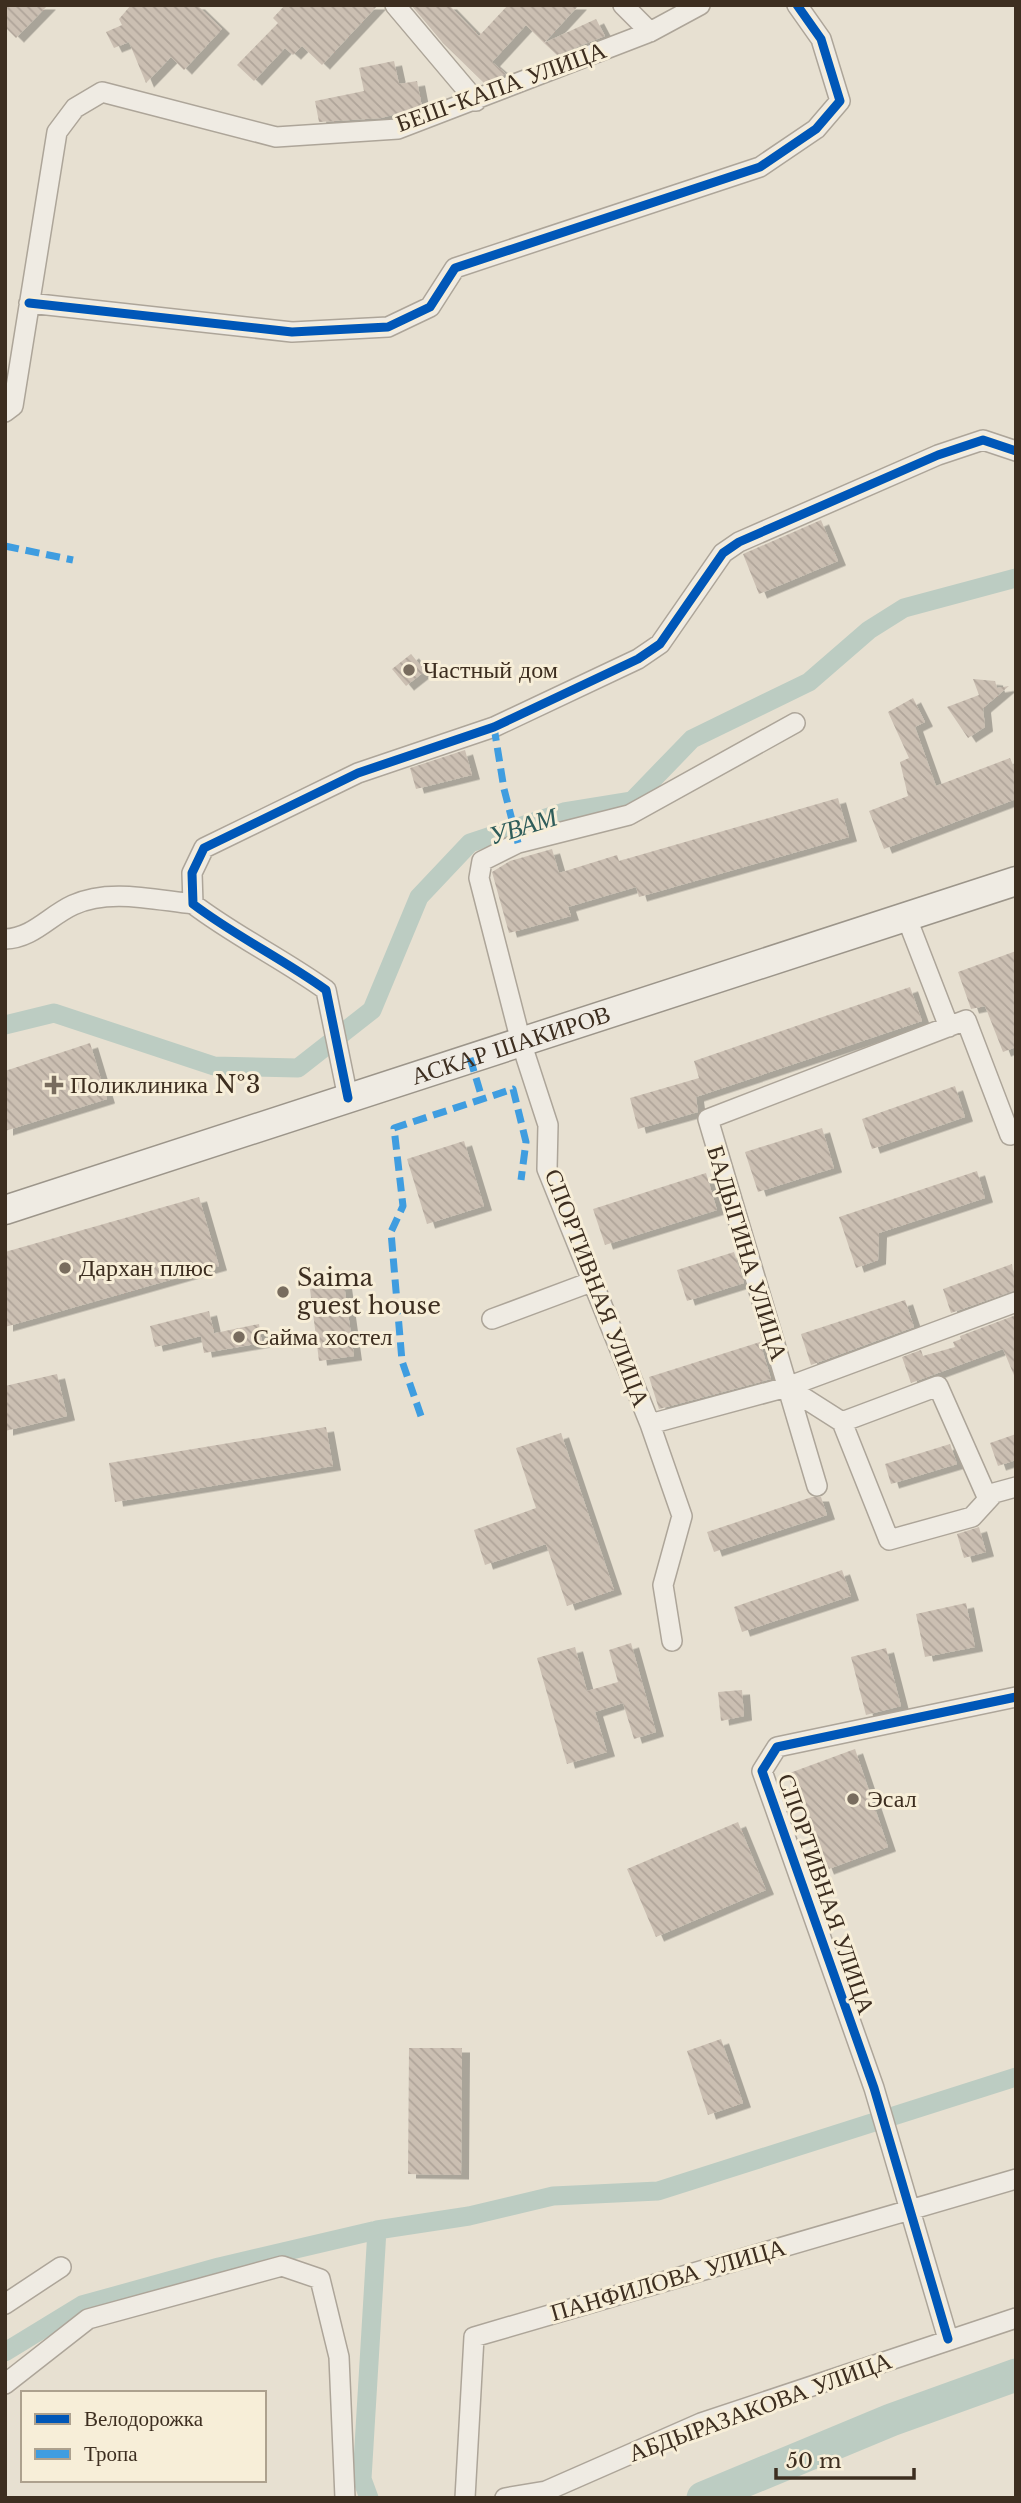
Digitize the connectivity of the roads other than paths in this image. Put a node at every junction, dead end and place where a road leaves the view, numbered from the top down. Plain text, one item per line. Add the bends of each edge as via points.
1 (395, 5) edge
2 (623, 5) edge
3 (700, 5) edge
4 (797, 5) edge
5 (650, 32) junction
6 (476, 101) junction
7 (29, 303) junction
8 (5, 412) edge
9 (1016, 451) edge
10 (795, 723) dead end
11 (1016, 881) edge
12 (193, 904) junction
13 (906, 916) junction
14 (5, 939) edge
15 (949, 1027) junction
16 (522, 1042) junction
17 (348, 1098) junction
18 (1016, 1133) edge
19 (5, 1210) edge
20 (591, 1282) junction
21 (1016, 1302) edge
22 (492, 1320) dead end
23 (787, 1387) junction
24 (842, 1422) junction
25 (650, 1424) junction
26 (817, 1486) dead end
27 (1016, 1486) edge
28 (988, 1499) junction
29 (672, 1641) dead end
30 (1016, 1697) edge
31 (1016, 2179) edge
32 (908, 2210) junction
33 (61, 2267) dead end
34 (5, 2304) edge
35 (1016, 2318) edge
36 (948, 2339) junction
37 (5, 2384) edge
38 (345, 2498) edge
39 (466, 2498) edge
40 (505, 2498) edge

1 - 6 street
2 - 5 street
3 - 5 street, БЕШ-КАПА УЛИЦА
4 - 7 street via 821,38 839,101 816,129 760,167 455,268 430,307 388,327 292,332
5 - 6 street, БЕШ-КАПА УЛИЦА
6 - 7 street, БЕШ-КАПА УЛИЦА via 398,129 276,137 102,92 75,108 57,132
7 - 8 street, БЕШ-КАПА УЛИЦА via 13,406
9 - 12 street via 983,440 938,455 739,542 723,553 660,644 638,659 494,727 359,773 204,848 192,873
10 - 16 street, СПОРТИВНАЯ УЛИЦА via 629,815 518,843 482,860 479,878
11 - 13 main road, АСКАР ШАКИРОВ
12 - 14 street via 102,895 72,905 19,938
12 - 17 street via 326,990
13 - 15 street
13 - 16 main road, АСКАР ШАКИРОВ
15 - 18 street via 966,1020 1010,1135
15 - 23 street, БАДЫГИНА УЛИЦА via 708,1119
16 - 17 main road, АСКАР ШАКИРОВ
16 - 20 street, СПОРТИВНАЯ УЛИЦА via 548,1125 547,1169
17 - 19 main road, АСКАР ШАКИРОВ
20 - 22 street
20 - 25 street, СПОРТИВНАЯ УЛИЦА
21 - 23 street, БАДЫГИНА УЛИЦА
23 - 24 street
23 - 25 street, БАДЫГИНА УЛИЦА
23 - 26 street, БАДЫГИНА УЛИЦА
24 - 28 street via 938,1386
24 - 28 street via 889,1540 971,1517
25 - 29 street, СПОРТИВНАЯ УЛИЦА via 682,1516 663,1585
27 - 28 street
30 - 32 street, СПОРТИВНАЯ УЛИЦА via 777,1747 762,1771 874,2088
31 - 32 street, ПАНФИЛОВА УЛИЦА
32 - 36 street
32 - 39 street, ПАНФИЛОВА УЛИЦА via 474,2337
33 - 34 street
35 - 36 street, АБДЫРАЗАКОВА УЛИЦА
36 - 40 street, АБДЫРАЗАКОВА УЛИЦА via 701,2424 545,2491
37 - 38 street via 88,2319 282,2266 320,2280 339,2357

